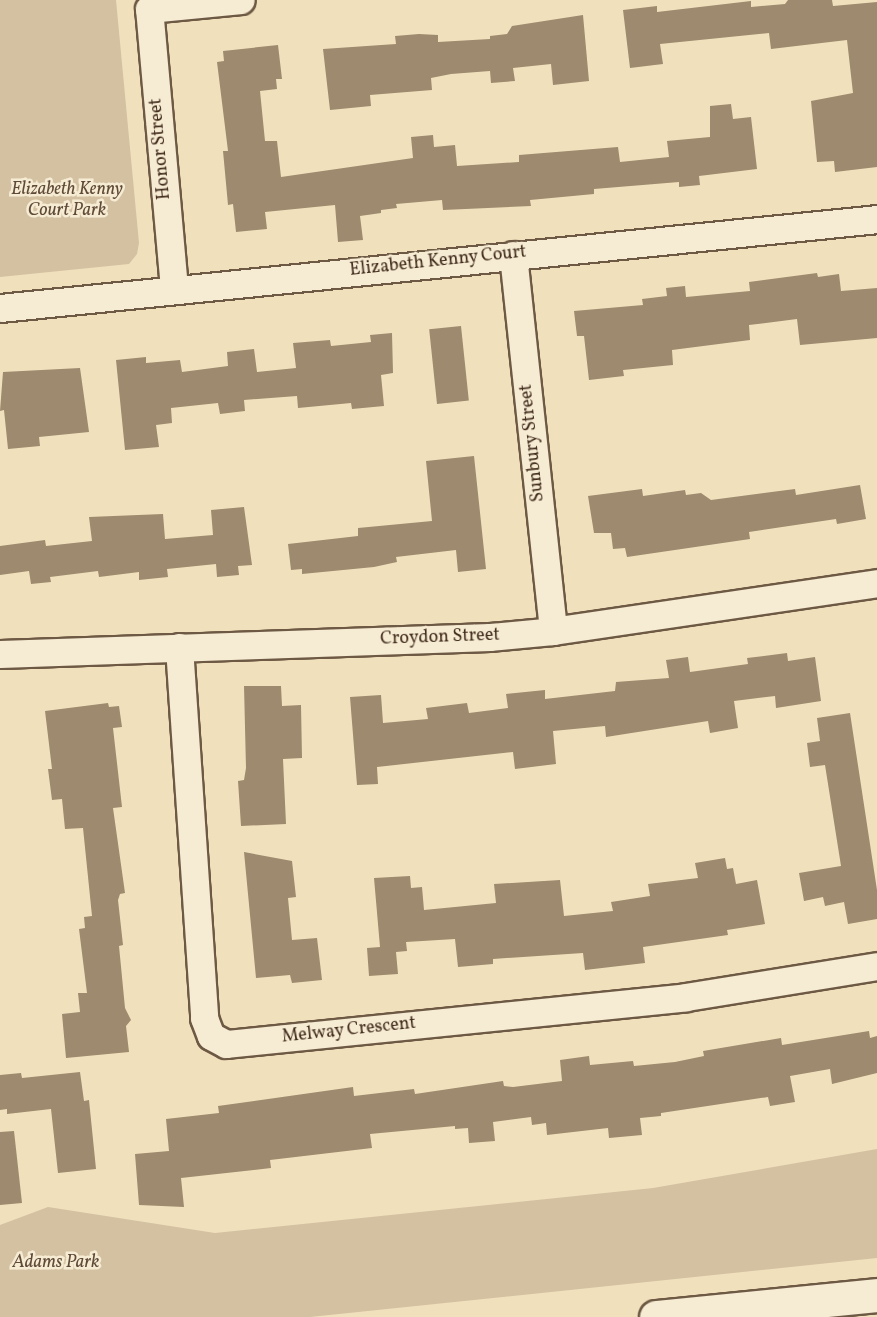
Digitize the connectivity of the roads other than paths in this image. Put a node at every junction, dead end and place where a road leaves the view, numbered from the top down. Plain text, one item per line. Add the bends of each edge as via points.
1 (241, 0) edge
2 (877, 219) edge
3 (513, 255) junction
4 (174, 288) junction
5 (0, 308) edge
6 (877, 583) edge
7 (553, 631) junction
8 (179, 647) junction
9 (0, 654) edge
10 (877, 966) edge
11 (866, 1303) edge
12 (656, 1317) edge

1 - 4 street, Honor Street via 149,9
2 - 3 street, Elizabeth Kenny Court
3 - 4 street, Elizabeth Kenny Court
3 - 7 street, Sunbury Street
4 - 5 street, Elizabeth Kenny Court
6 - 7 street, Croydon Street
7 - 8 street, Croydon Street via 490,637
8 - 9 street, Croydon Street
8 - 10 street, Melway Crescent via 204,1018 211,1036 226,1044 686,997
11 - 12 street

